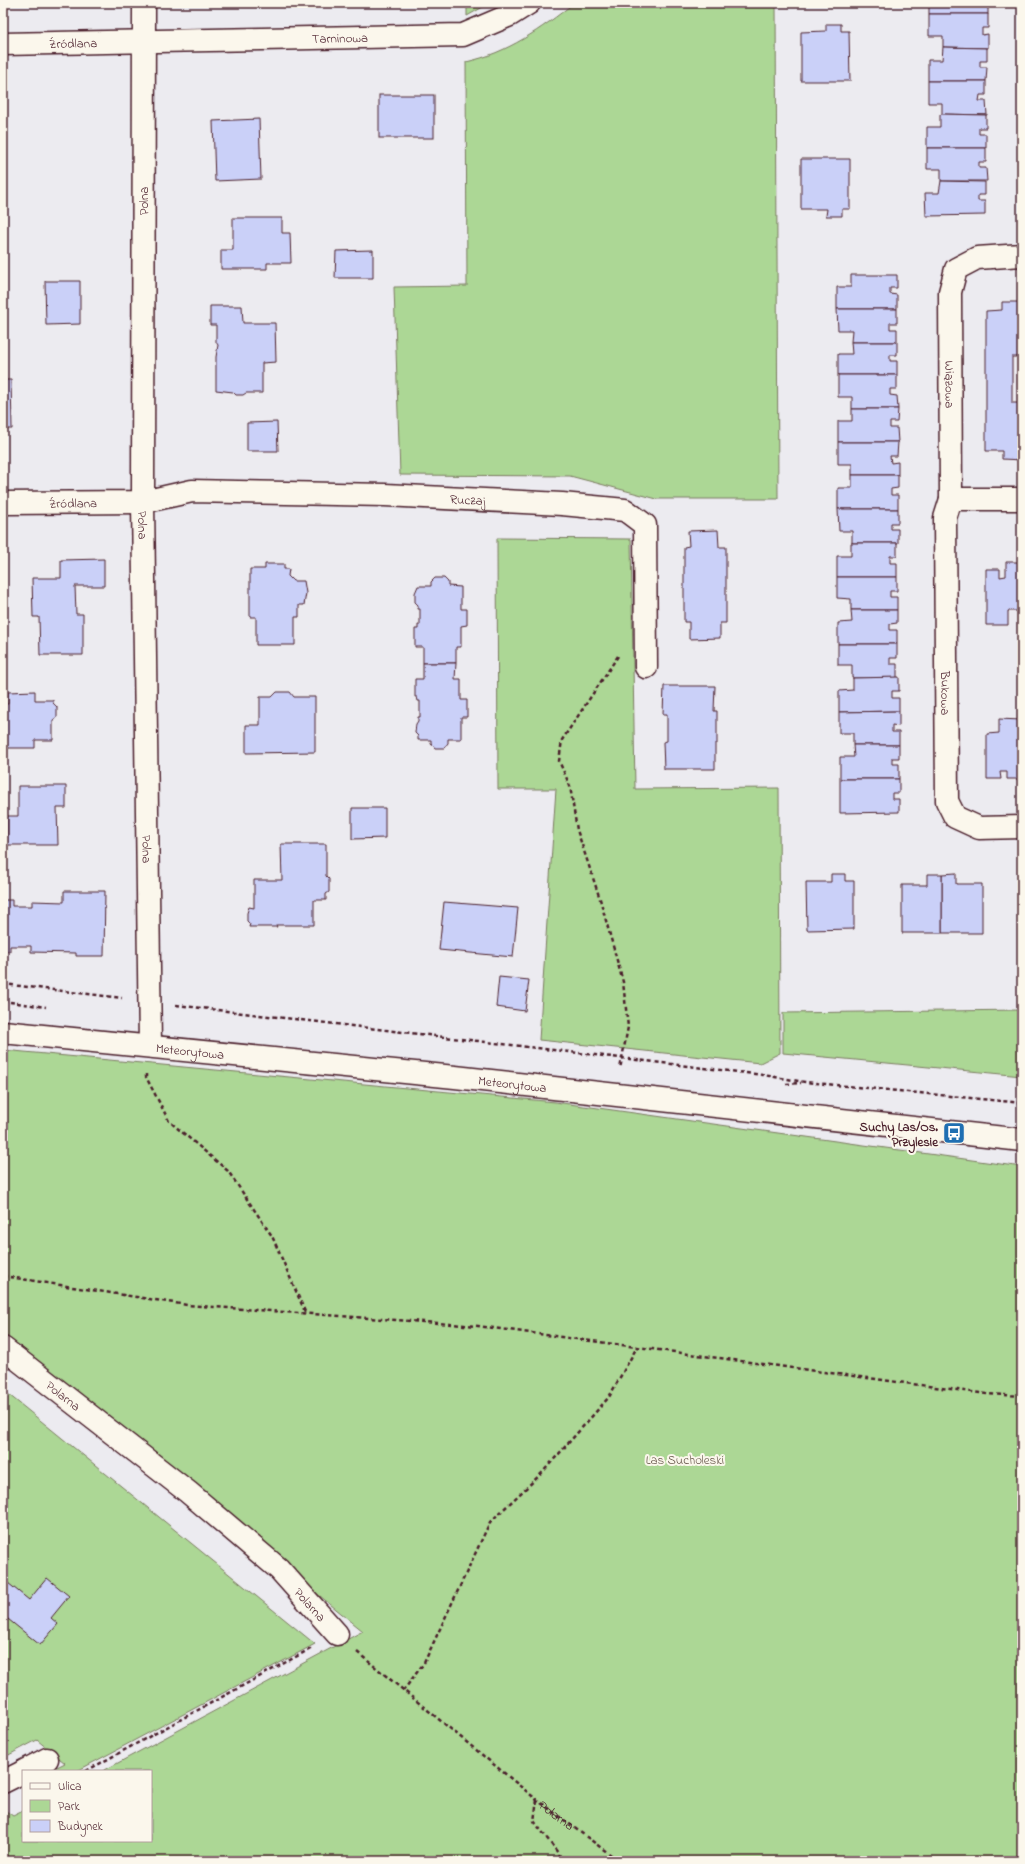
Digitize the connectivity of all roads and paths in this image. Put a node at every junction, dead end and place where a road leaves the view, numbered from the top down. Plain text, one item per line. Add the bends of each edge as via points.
1 (144, 3) edge
2 (529, 3) edge
3 (144, 42) junction
4 (3, 44) edge
5 (1022, 256) edge
6 (951, 499) junction
7 (1022, 499) edge
8 (143, 502) junction
9 (3, 503) edge
10 (619, 654) dead end
11 (646, 667) dead end
12 (1022, 827) edge
13 (3, 984) edge
14 (149, 1002) junction
15 (3, 1032) edge
16 (150, 1046) junction
17 (622, 1058) junction
18 (620, 1073) dead end
19 (1022, 1103) edge
20 (1022, 1140) edge
21 (3, 1276) edge
22 (306, 1314) junction
23 (637, 1347) junction
24 (3, 1348) edge
25 (1022, 1396) edge
26 (337, 1634) junction
27 (403, 1691) junction
28 (47, 1759) dead end
29 (26, 1770) edge
30 (88, 1770) edge
31 (22, 1772) edge
32 (3, 1782) edge
33 (537, 1800) junction
34 (564, 1861) edge
35 (619, 1861) edge

1 - 3 street, Polna
2 - 3 street, Tarninowa via 510,15 463,35
3 - 4 street, Źródlana
3 - 8 street, Polna
5 - 6 street, Wiązowa via 977,258 956,269 950,292
6 - 7 street
6 - 12 street, Bukowa via 945,518 947,801 956,817 979,828
8 - 9 street, Źródlana
8 - 11 street, Ruczaj via 192,492 385,495 562,504 624,510 645,525
8 - 14 street, Polna
10 - 17 path via 562,740 559,762 570,786 577,830 624,982 628,1027
13 - 14 path
14 - 16 street, Polna
14 - 17 path
15 - 16 street, Meteorytowa
16 - 20 street, Meteorytowa
16 - 22 path via 146,1077 169,1121 228,1171 272,1236
17 - 18 path
17 - 19 path via 805,1082
21 - 22 path via 187,1305
22 - 23 path via 478,1326
23 - 25 path via 987,1394
23 - 27 path via 609,1397 541,1474 490,1522 424,1663
24 - 26 street, Polarna via 188,1492 273,1564
26 - 27 path, Polarna
26 - 30 path
27 - 33 path, Polarna
28 - 29 street
31 - 32 street
33 - 34 path via 534,1821
33 - 35 path, Polarna

